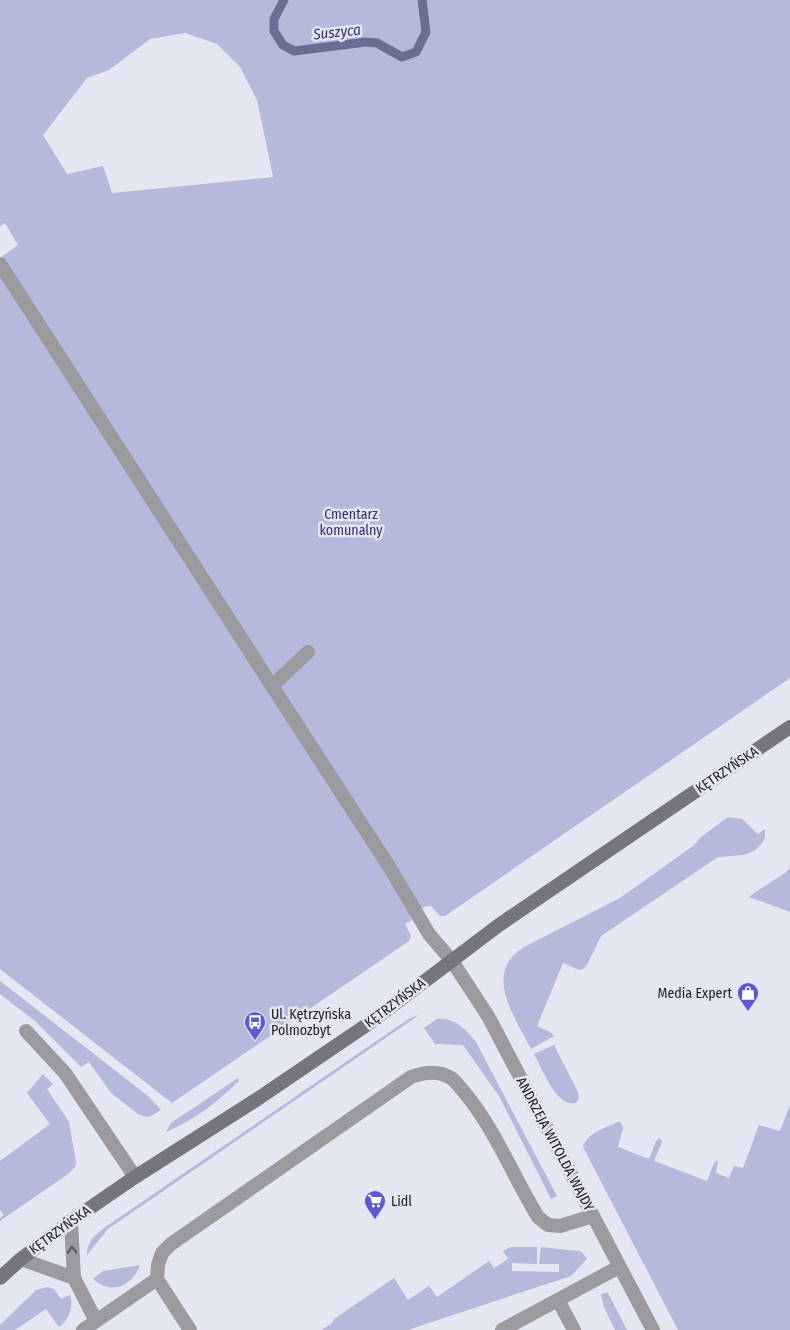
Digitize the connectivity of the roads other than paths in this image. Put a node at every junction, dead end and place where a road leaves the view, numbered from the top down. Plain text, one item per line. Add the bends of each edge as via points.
1 (0, 264) edge
2 (308, 652) dead end
3 (272, 686) junction
4 (790, 727) edge
5 (452, 961) junction
6 (26, 1031) dead end
7 (135, 1176) junction
8 (593, 1216) junction
9 (70, 1221) junction
10 (22, 1258) junction
11 (619, 1267) junction
12 (0, 1278) edge
13 (74, 1278) junction
14 (156, 1279) junction
15 (558, 1300) junction
16 (96, 1321) junction
17 (83, 1330) edge
18 (190, 1330) edge
19 (502, 1330) edge
20 (574, 1330) edge
21 (653, 1330) edge

1 - 3 street, ANDRZEJA WITOLDA WAJDY
2 - 3 street
3 - 5 street, ANDRZEJA WITOLDA WAJDY via 429,934
4 - 5 main road, KĘTRZYŃSKA via 499,925
5 - 7 main road, KĘTRZYŃSKA via 368,1024
5 - 8 street, ANDRZEJA WITOLDA WAJDY via 488,1016
6 - 7 street via 65,1073
7 - 9 main road, KĘTRZYŃSKA
8 - 11 street, ANDRZEJA WITOLDA WAJDY
8 - 14 street via 560,1226 548,1225 538,1217 478,1109 452,1079 431,1072 411,1077 171,1244 162,1253
9 - 10 main road, KĘTRZYŃSKA
13 -> 9 street
10 - 12 main road, KĘTRZYŃSKA
10 - 13 street
11 - 15 street
11 - 21 street, ANDRZEJA WITOLDA WAJDY
13 - 16 street
14 - 16 street
14 - 18 street
15 - 19 street
15 - 20 street
16 - 17 street

